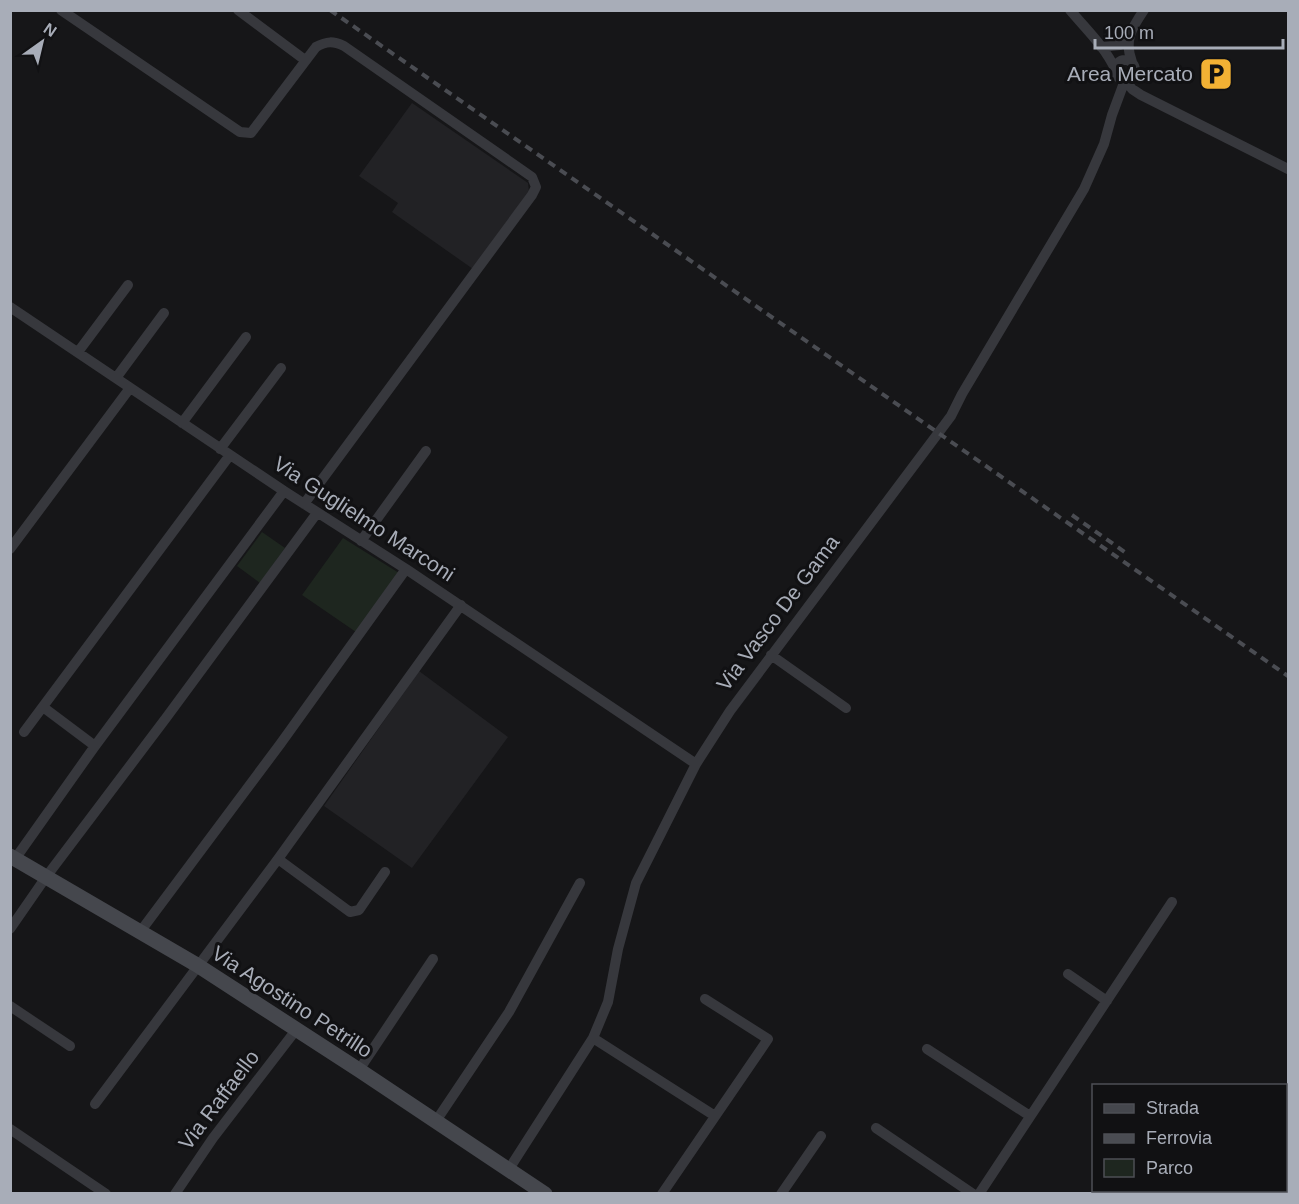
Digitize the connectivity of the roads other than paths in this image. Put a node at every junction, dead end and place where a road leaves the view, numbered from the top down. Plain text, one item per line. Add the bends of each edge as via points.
1 (61, 10) edge
2 (238, 10) edge
3 (1070, 10) edge
4 (1144, 10) edge
5 (1130, 34) junction
6 (1120, 45) junction
7 (1101, 47) junction
8 (305, 60) junction
9 (1130, 65) junction
10 (1119, 75) junction
11 (1150, 99) junction
12 (1288, 169) edge
13 (128, 285) dead end
14 (10, 307) edge
15 (164, 313) dead end
16 (246, 337) dead end
17 (78, 352) junction
18 (281, 368) dead end
19 (116, 378) junction
20 (130, 388) junction
21 (182, 423) junction
22 (426, 451) dead end
23 (225, 452) junction
24 (284, 492) junction
25 (304, 504) junction
26 (317, 513) junction
27 (361, 541) junction
28 (10, 549) edge
29 (406, 568) junction
30 (461, 605) junction
31 (771, 655) junction
32 (43, 707) junction
33 (846, 708) dead end
34 (24, 732) dead end
35 (95, 746) junction
36 (696, 764) junction
37 (13, 857) edge
38 (278, 859) junction
39 (385, 872) dead end
40 (46, 877) junction
41 (580, 883) dead end
42 (1172, 902) dead end
43 (10, 929) edge
44 (140, 932) junction
45 (433, 959) dead end
46 (197, 965) junction
47 (1068, 974) dead end
48 (705, 999) dead end
49 (1107, 1001) junction
50 (10, 1006) edge
51 (296, 1030) junction
52 (593, 1038) junction
53 (70, 1047) dead end
54 (927, 1049) dead end
55 (359, 1070) junction
56 (95, 1104) dead end
57 (715, 1116) junction
58 (1030, 1116) junction
59 (436, 1121) junction
60 (876, 1128) dead end
61 (10, 1129) edge
62 (821, 1137) dead end
63 (509, 1169) junction
64 (106, 1194) edge
65 (175, 1194) edge
66 (545, 1194) edge
67 (662, 1194) edge
68 (781, 1194) edge
69 (973, 1194) edge
70 (979, 1194) edge

1 - 8 street via 240,132 251,133
2 - 8 street
3 - 7 street
4 - 5 street
5 - 6 street
5 - 9 street
6 - 7 street
6 - 9 street
7 - 9 street
7 - 10 street
8 - 25 street via 325,42 344,46 532,177 536,188
9 - 10 street via 1118,63
9 - 10 street via 1132,78
9 - 11 street
10 - 11 street via 1132,89
10 - 31 street, Via Vasco De Gama via 1117,99 1104,144 1084,189 951,416
11 - 12 street
13 - 17 street
14 - 17 street, Via Guglielmo Marconi
15 - 19 street
16 - 21 street
17 - 19 street, Via Guglielmo Marconi
18 - 23 street
19 - 20 street, Via Guglielmo Marconi
20 - 21 street, Via Guglielmo Marconi
20 - 28 street
21 - 23 street, Via Guglielmo Marconi
22 - 27 street
23 - 24 street, Via Guglielmo Marconi
23 - 32 street
24 - 25 street, Via Guglielmo Marconi
24 - 35 street
25 - 26 street, Via Guglielmo Marconi
26 - 27 street, Via Guglielmo Marconi
26 - 40 street
27 - 29 street, Via Guglielmo Marconi
29 - 30 street, Via Guglielmo Marconi
29 - 44 street
30 - 36 street, Via Guglielmo Marconi
30 - 38 street
31 - 33 street
31 - 36 street, Via Vasco De Gama
32 - 34 street
32 - 35 street
35 - 37 street
36 - 52 street, Via Vasco De Gama via 636,883 608,1002
37 - 40 street, Via Agostino Petrillo
38 - 39 street via 351,912 359,910
38 - 46 street
40 - 43 street
40 - 44 street, Via Agostino Petrillo
41 - 59 street via 509,1012
42 - 49 street
44 - 46 street, Via Agostino Petrillo
45 - 55 street
46 - 51 street, Via Agostino Petrillo
46 - 56 street
47 - 49 street
48 - 57 street via 768,1039
49 - 58 street
50 - 53 street
51 - 55 street, Via Agostino Petrillo
51 - 65 street, Via Raffaello
52 - 57 street
52 - 63 street, Via Vasco De Gama
54 - 58 street
55 - 59 street, Via Agostino Petrillo
57 - 67 street
58 - 70 street
59 - 63 street, Via Agostino Petrillo
60 - 69 street
61 - 64 street
62 - 68 street
63 - 66 street, Via Agostino Petrillo

